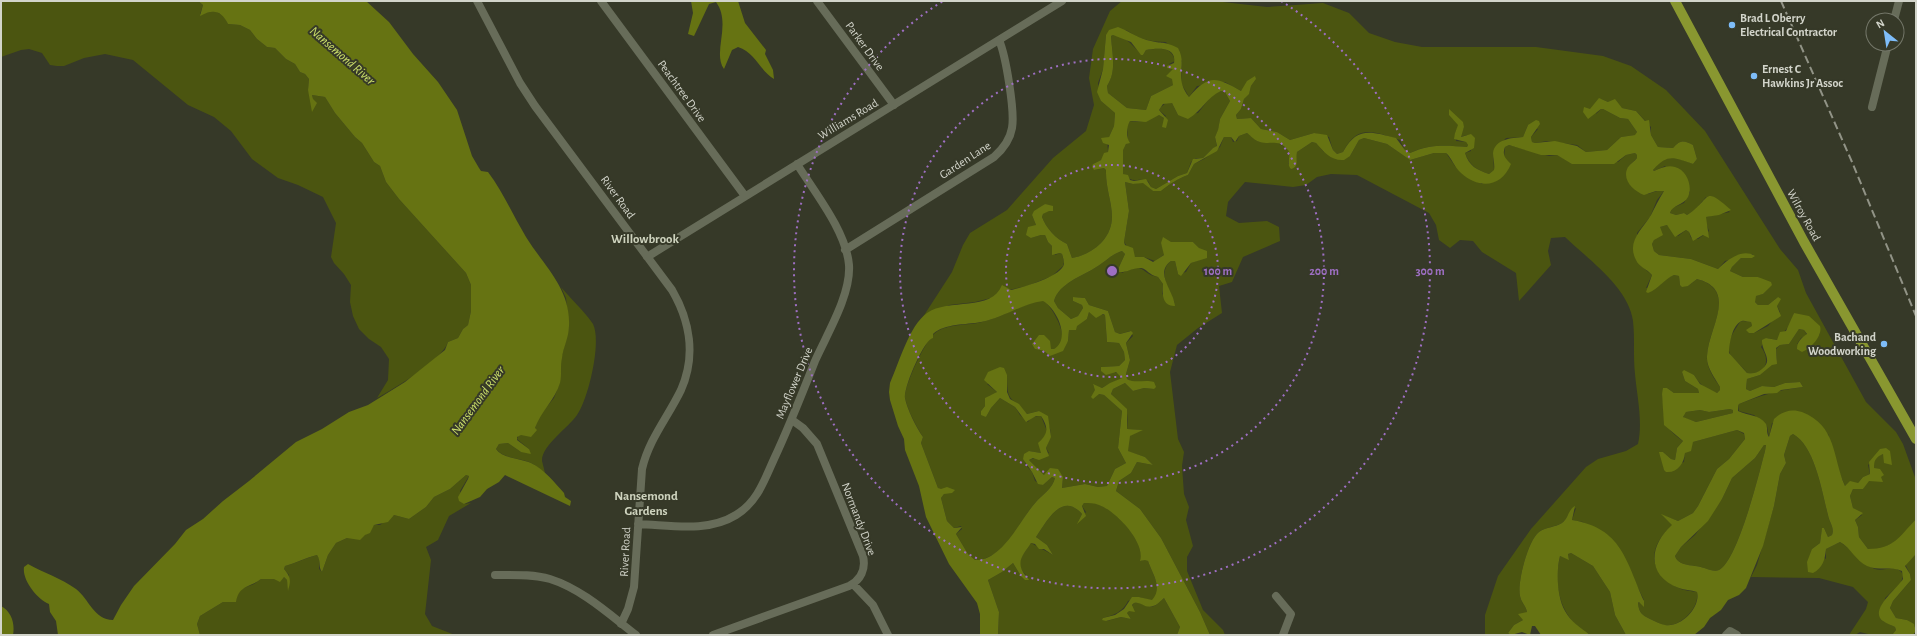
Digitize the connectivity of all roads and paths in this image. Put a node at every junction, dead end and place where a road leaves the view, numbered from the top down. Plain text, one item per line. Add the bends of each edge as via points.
1 (477, 1) edge
2 (601, 1) edge
3 (817, 1) edge
4 (1062, 1) edge
5 (1675, 1) edge
6 (1899, 1) edge
7 (1896, 12) edge
8 (999, 40) junction
9 (1886, 52) edge
10 (894, 105) junction
11 (1872, 107) dead end
12 (797, 164) junction
13 (745, 196) junction
14 (845, 250) junction
15 (647, 257) junction
16 (792, 420) junction
17 (1916, 439) edge
18 (638, 524) junction
19 (495, 575) dead end
20 (854, 584) junction
21 (1276, 596) dead end
22 (621, 624) junction
23 (636, 635) edge
24 (714, 635) edge
25 (888, 635) edge
26 (1283, 635) edge
27 (1726, 635) edge
28 (1737, 635) edge

1 - 15 street, River Road via 535,106
2 - 13 street, Peachtree Drive
3 - 10 street, Parker Drive
4 - 8 street, Williams Road
5 - 17 main road, Wilroy Road via 1804,242
6 - 7 street
8 - 10 street, Williams Road
8 - 14 street, Garden Lane via 1006,61 1012,124 1006,144 994,157
9 - 11 street
10 - 12 street, Williams Road
12 - 13 street, Williams Road
12 - 14 street, Mayflower Drive via 836,227
13 - 15 street, Williams Road
14 - 16 street, Mayflower Drive via 849,265 846,289
15 - 18 street, River Road via 682,307 688,325 690,351 681,390 645,456
16 - 18 street, Mayflower Drive via 758,494 742,511 712,525
16 - 20 street, Normandy Drive via 804,428 817,444 863,556 864,567
18 - 22 street, River Road via 634,587
19 - 22 street via 538,577 562,584
20 - 24 street
20 - 25 street via 873,605
21 - 26 street via 1291,614
22 - 23 street
27 - 28 street via 1730,631

